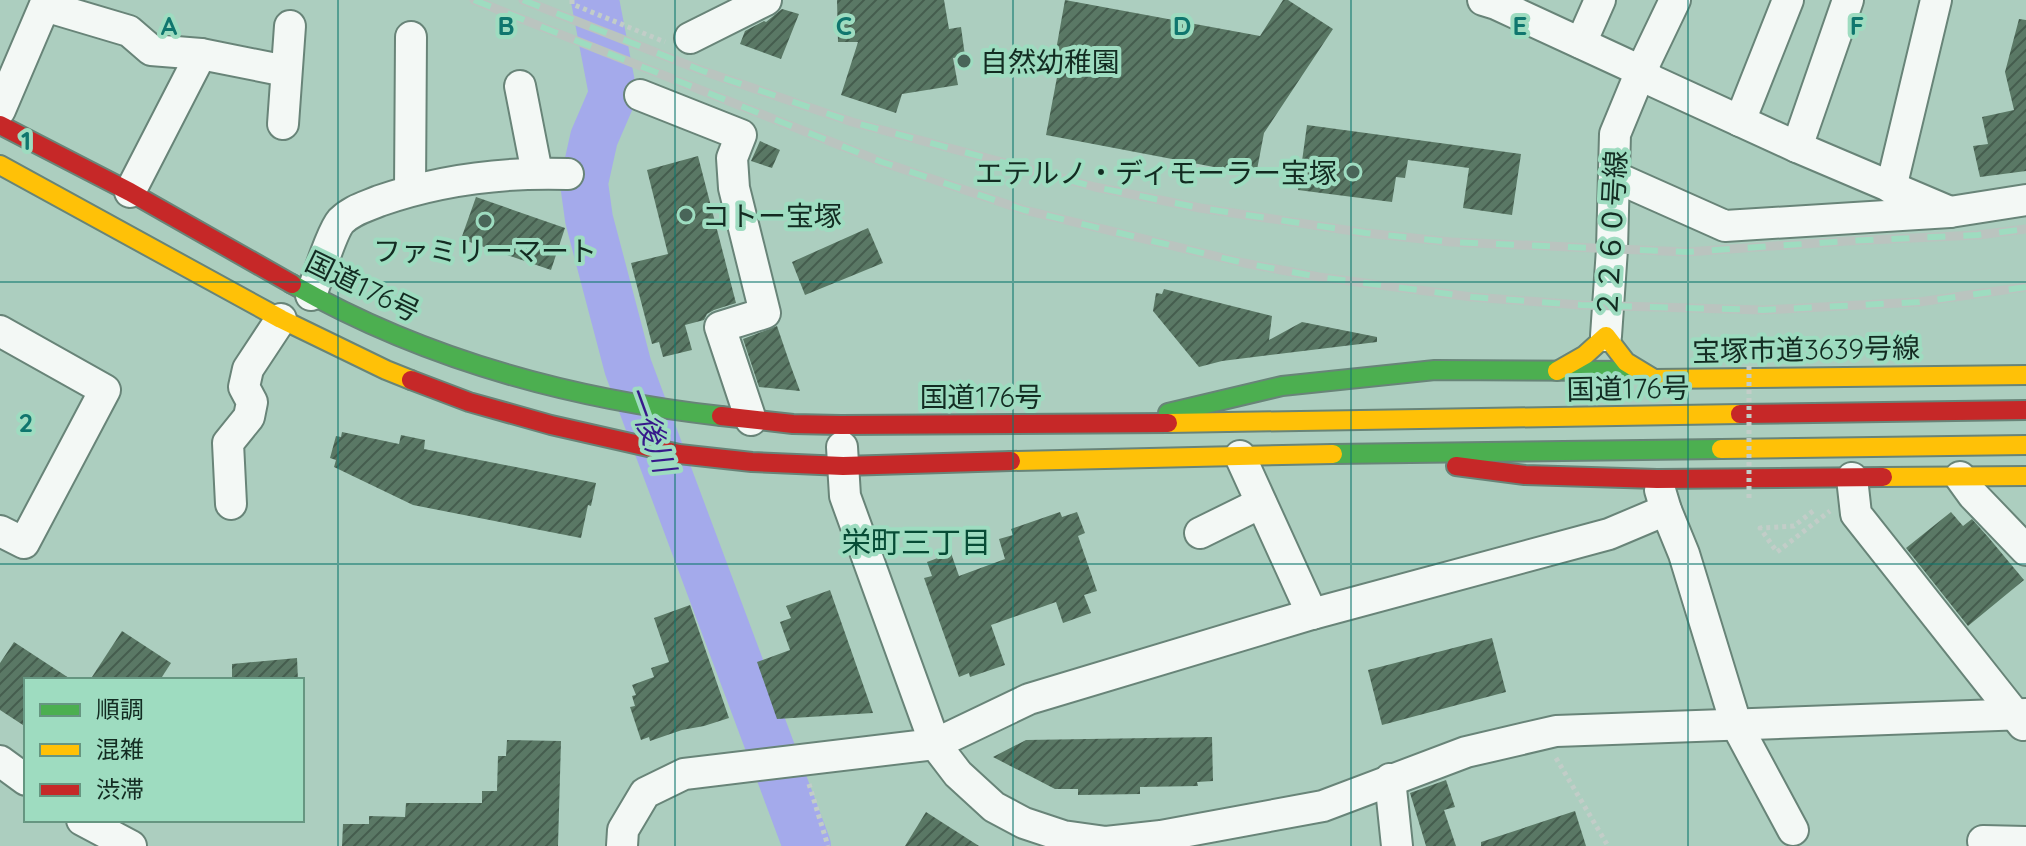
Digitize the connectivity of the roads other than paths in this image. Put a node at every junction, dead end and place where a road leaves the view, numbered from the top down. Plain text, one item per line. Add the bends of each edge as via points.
1 (766, 0) edge
2 (1483, 0) edge
3 (1600, 0) edge
4 (1675, 0) edge
5 (1788, 0) edge
6 (1848, 0) edge
7 (1936, 0) edge
8 (46, 3) edge
9 (290, 26) dead end
10 (411, 37) dead end
11 (690, 38) road end
12 (1581, 43) junction
13 (201, 54) junction
14 (286, 71) junction
15 (1641, 71) junction
16 (520, 86) dead end
17 (640, 95) dead end
18 (0, 110) edge
19 (1740, 121) junction
20 (283, 124) dead end
21 (0, 125) edge
22 (1797, 147) junction
23 (0, 165) edge
24 (537, 173) junction
25 (568, 174) dead end
26 (1615, 177) junction
27 (1891, 188) junction
28 (410, 190) junction
29 (130, 192) junction
30 (2026, 200) edge
31 (1950, 212) junction
32 (311, 295) junction
33 (281, 319) junction
34 (0, 331) edge
35 (1606, 336) junction
36 (1557, 371) junction
37 (1634, 371) junction
38 (2026, 375) edge
39 (2026, 410) edge
40 (751, 420) junction
41 (1124, 424) junction
42 (841, 425) junction
43 (2026, 445) edge
44 (1363, 454) junction
45 (1240, 456) junction
46 (843, 466) junction
47 (2026, 476) edge
48 (1960, 477) junction
49 (1852, 478) junction
50 (1657, 479) junction
51 (1261, 503) junction
52 (231, 504) dead end
53 (1666, 510) junction
54 (0, 531) edge
55 (1200, 533) dead end
56 (2026, 550) edge
57 (1312, 614) junction
58 (2022, 719) edge
59 (1736, 724) junction
60 (935, 744) junction
61 (0, 761) edge
62 (24, 779) edge
63 (1390, 779) junction
64 (86, 822) edge
65 (1793, 830) dead end
66 (1983, 841) dead end
67 (2026, 842) edge
68 (131, 846) edge
69 (622, 846) edge
70 (1397, 846) edge

1 - 11 street
2 - 12 street
3 - 12 street
4 - 15 street, ２２６０号線
5 - 19 street
6 - 22 street
7 - 27 street
8 - 13 street via 129,31 151,50
8 - 18 street
9 - 14 street
10 - 28 street
12 - 15 street
13 - 14 street
13 - 29 street
14 - 20 street
15 - 19 street
15 - 26 street, ２２６０号線 via 1615,134
16 - 24 street
17 - 40 street via 741,135 732,158 734,188 765,313 720,327
19 - 22 street
21 - 29 main road, 国道176号
22 - 27 street
23 - 33 main road
24 - 25 street
24 - 28 street
26 - 31 street via 1725,226
26 - 35 street, ２２６０号線
27 - 31 street
28 - 32 street via 352,211 338,224
29 - 32 main road, 国道176号
30 - 31 street
32 - 40 main road, 国道176号 via 397,337 504,375 627,404
33 - 46 main road via 386,370 469,402 640,447 752,462
33 - 52 street via 248,369 244,387 252,402 249,417 228,443
34 - 54 street via 105,390 24,543
35 - 36 main road
35 - 37 main road
36 - 37 main road, 宝塚市道3639号線
36 - 41 main road, 宝塚市道3639号線 via 1435,370 1282,386
37 - 38 main road, 宝塚市道3639号線 via 1654,379
39 - 41 main road, 国道176号
40 - 42 main road, 国道176号
41 - 42 main road, 国道176号
42 - 46 street
43 - 44 main road
44 - 45 main road
44 - 50 main road via 1525,475
45 - 46 main road
45 - 51 street
46 - 60 street via 845,496
47 - 48 main road
48 - 49 main road
48 - 56 street
49 - 50 main road
49 - 58 street via 1856,514
50 - 53 street
51 - 55 street
51 - 57 street
53 - 57 street via 1609,534
53 - 59 street
57 - 60 street via 1029,699
58 - 59 street
59 - 63 street via 1556,731 1466,752
59 - 65 street
60 - 63 street via 994,807 1063,836 1106,842 1323,806
60 - 69 street via 684,774 645,793 623,830
61 - 62 street
63 - 70 street
64 - 68 street
66 - 67 street

